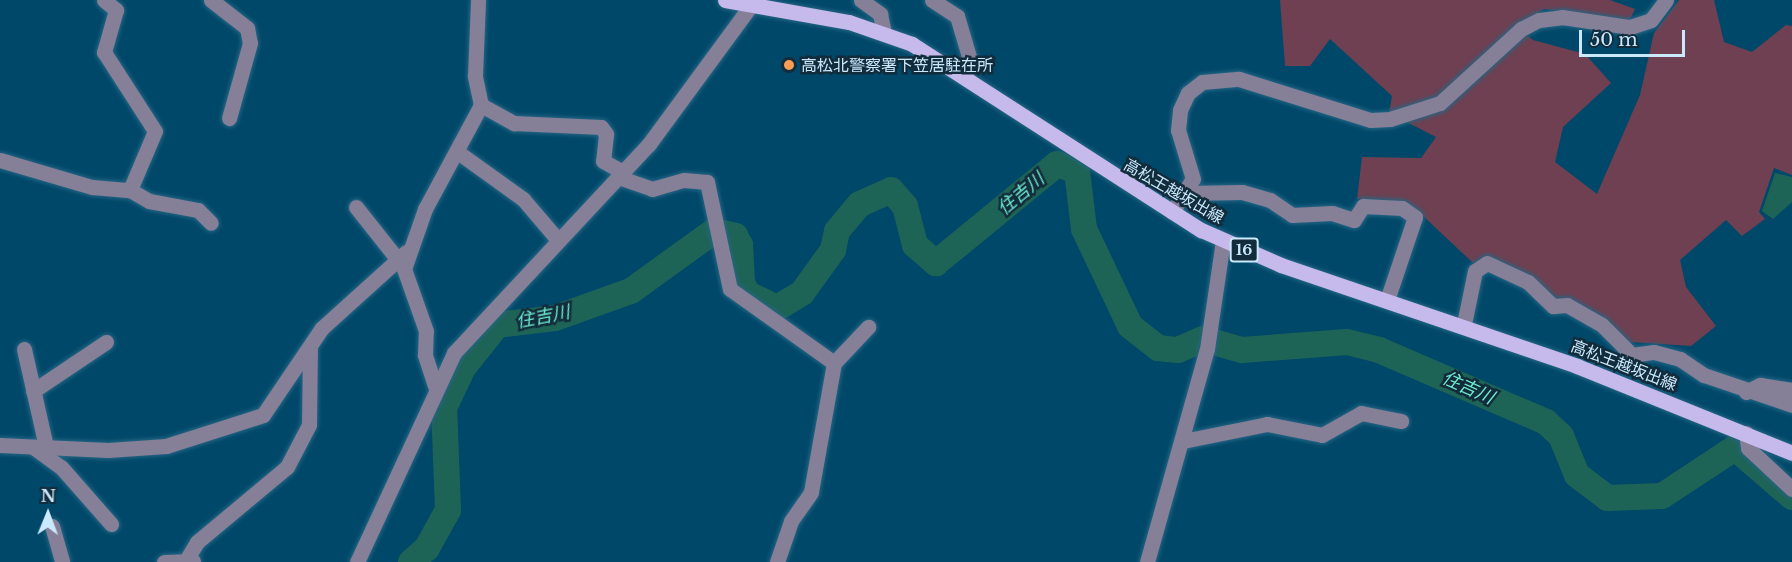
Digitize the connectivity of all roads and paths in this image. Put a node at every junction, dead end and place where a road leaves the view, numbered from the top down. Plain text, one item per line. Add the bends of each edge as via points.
1 (104, 0) edge
2 (211, 0) edge
3 (478, 0) edge
4 (725, 0) edge
5 (861, 0) edge
6 (932, 0) edge
7 (1666, 0) edge
8 (752, 4) junction
9 (884, 33) junction
10 (966, 76) junction
11 (481, 105) junction
12 (229, 118) dead end
13 (459, 153) junction
14 (0, 160) edge
15 (621, 174) junction
16 (130, 190) junction
17 (1185, 193) junction
18 (356, 207) dead end
19 (1172, 212) junction
20 (211, 223) dead end
21 (558, 240) junction
22 (1223, 240) junction
23 (402, 256) junction
24 (1387, 300) junction
25 (1464, 324) junction
26 (868, 327) dead end
27 (106, 342) dead end
28 (310, 347) junction
29 (24, 349) dead end
30 (834, 363) junction
31 (435, 386) junction
32 (1792, 390) edge
33 (33, 391) junction
34 (1746, 392) junction
35 (1792, 405) edge
36 (1401, 421) dead end
37 (1746, 433) junction
38 (1183, 441) junction
39 (0, 445) edge
40 (39, 447) junction
41 (1792, 453) edge
42 (1792, 489) edge
43 (111, 524) dead end
44 (52, 526) dead end
45 (189, 560) edge
46 (62, 562) edge
47 (164, 562) edge
48 (357, 562) edge
49 (777, 562) edge
50 (1147, 562) edge

1 - 16 street via 116,10 104,52 155,131
2 - 12 street via 247,28 250,43
3 - 11 street via 475,76
4 - 8 main road, 高松王越坂出線 / 16
5 - 9 street via 880,14
6 - 10 street via 957,16 970,60
7 - 17 street via 1651,20 1630,27 1562,17 1539,20 1521,28 1440,103 1390,120 1371,120 1239,80 1202,82 1188,93 1180,110 1178,130 1193,169
8 - 9 main road, 高松王越坂出線 / 16
8 - 15 street via 684,100
9 - 10 main road, 高松王越坂出線 / 16
10 - 19 main road, 高松王越坂出線 / 16
11 - 13 street
11 - 15 street via 514,123 601,128 606,134 603,161
13 - 21 street via 523,199
13 - 23 street
14 - 16 street via 92,186
15 - 21 street
15 - 30 street via 652,189 684,180 707,182 730,289
16 - 20 street via 149,201 198,210
17 - 19 street
17 - 24 street via 1242,192 1270,200 1292,215 1332,213 1354,220 1363,206 1401,208 1415,217
18 - 23 street
19 - 22 main road, 高松王越坂出線 / 16
21 - 31 street via 471,332
22 - 24 main road, 高松王越坂出線 / 16
22 - 38 street via 1207,349
23 - 28 street via 322,328
23 - 31 street via 426,331 425,355
24 - 25 main road, 高松王越坂出線 / 16
25 - 34 street via 1475,270 1487,263 1528,282 1553,306 1567,305 1602,325 1632,355 1653,352 1680,359
25 - 37 main road, 高松王越坂出線 / 16
26 - 30 street
27 - 33 street
28 - 40 street via 263,415 235,428 166,446
28 - 45 street via 309,424 287,466
29 - 33 street
30 - 49 street via 811,492 791,520
31 - 48 street via 381,519
32 - 34 street via 1760,385
33 - 40 street
34 - 35 street
36 - 38 street via 1361,413 1322,435 1267,424
37 - 41 main road, 高松王越坂出線 / 16
37 - 42 street via 1748,448
38 - 50 street
39 - 40 street
40 - 43 street
44 - 46 street
45 - 47 street

